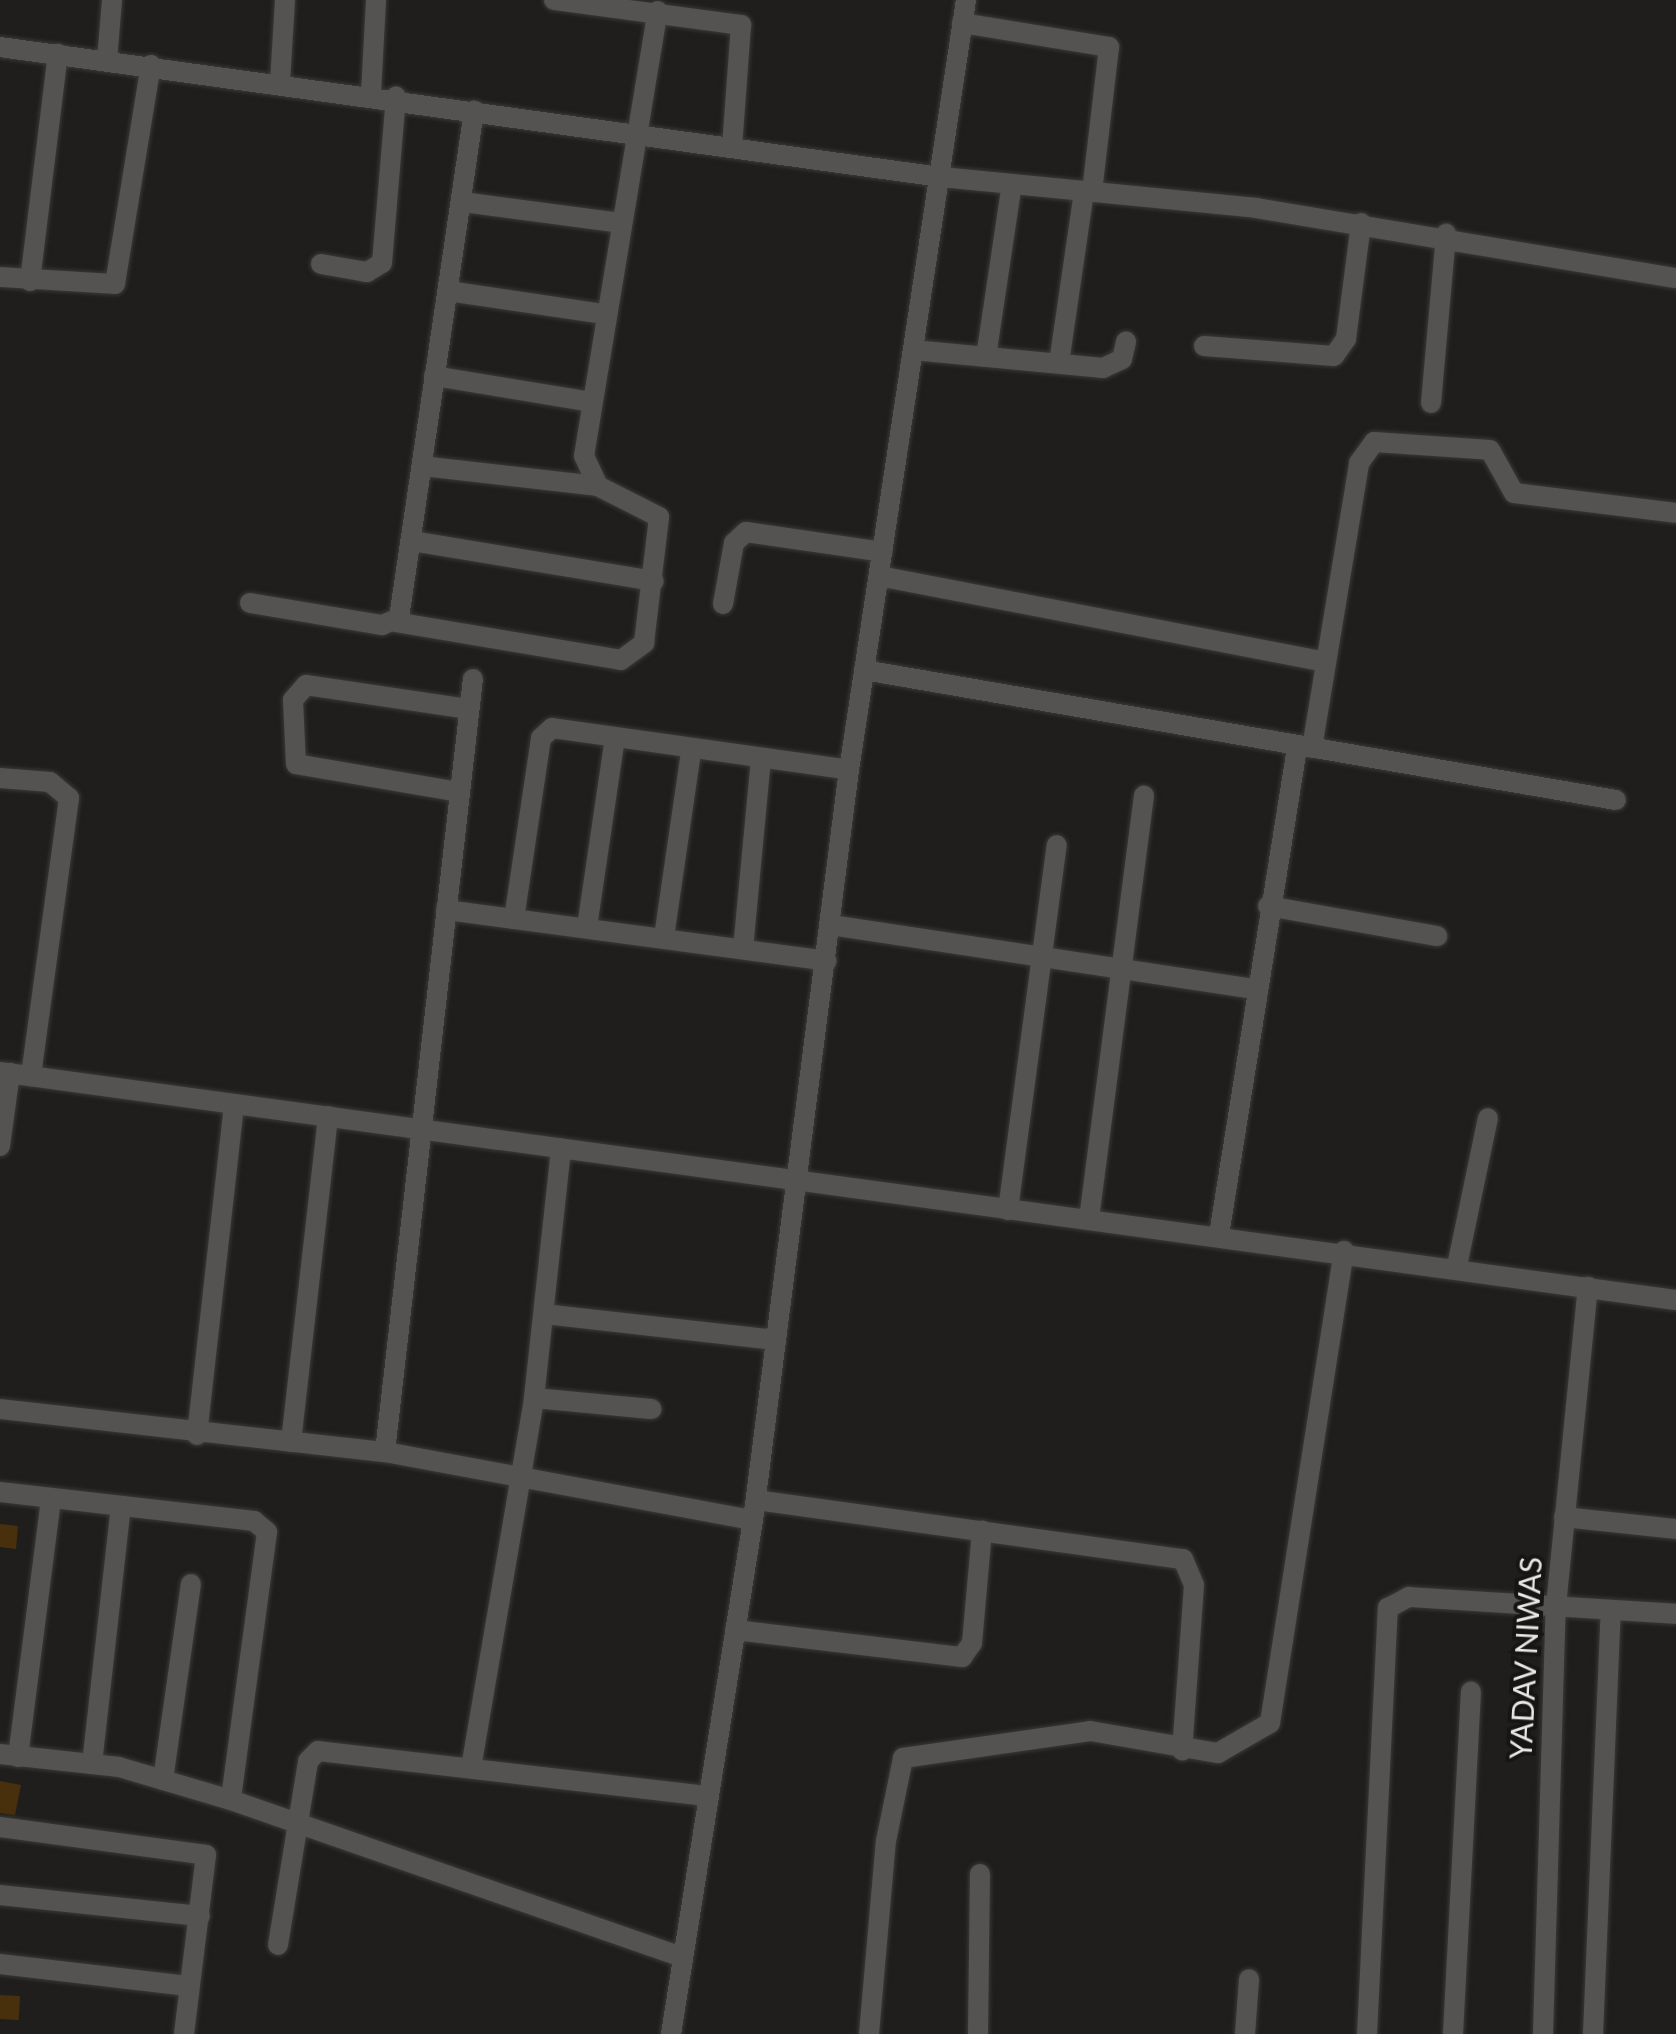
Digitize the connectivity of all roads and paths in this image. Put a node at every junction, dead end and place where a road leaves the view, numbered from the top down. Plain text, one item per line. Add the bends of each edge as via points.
1 (112, 0) edge
2 (285, 0) edge
3 (376, 0) edge
4 (554, 0) edge
5 (966, 0) edge
6 (658, 11) junction
7 (962, 23) junction
8 (0, 47) edge
9 (58, 54) junction
10 (107, 60) junction
11 (151, 65) junction
12 (280, 82) junction
13 (371, 93) junction
14 (396, 97) junction
15 (474, 111) junction
16 (638, 135) junction
17 (732, 148) junction
18 (941, 177) junction
19 (1012, 184) junction
20 (1088, 191) junction
21 (462, 202) junction
22 (622, 222) junction
23 (1362, 223) junction
24 (1446, 234) junction
25 (322, 264) dead end
26 (0, 277) edge
27 (1676, 278) edge
28 (30, 281) junction
29 (448, 291) junction
30 (604, 314) junction
31 (1126, 341) dead end
32 (1204, 346) dead end
33 (913, 350) junction
34 (986, 356) junction
35 (1059, 363) junction
36 (434, 376) junction
37 (591, 402) junction
38 (1432, 403) dead end
39 (422, 466) junction
40 (598, 486) junction
41 (1676, 514) edge
42 (412, 541) junction
43 (883, 552) junction
44 (879, 576) junction
45 (654, 581) junction
46 (250, 603) dead end
47 (723, 604) dead end
48 (395, 622) junction
49 (1326, 662) junction
50 (864, 670) junction
51 (473, 679) dead end
52 (469, 710) junction
53 (614, 738) junction
54 (1304, 747) junction
55 (691, 752) junction
56 (761, 760) junction
57 (849, 770) junction
58 (0, 778) edge
59 (459, 792) junction
60 (1144, 796) dead end
61 (1616, 800) dead end
62 (1057, 844) dead end
63 (1268, 906) junction
64 (446, 910) junction
65 (514, 919) junction
66 (831, 925) junction
67 (587, 927) junction
68 (1437, 936) dead end
69 (664, 937) junction
70 (743, 949) junction
71 (1041, 956) junction
72 (827, 961) junction
73 (1117, 970) junction
74 (1253, 989) junction
75 (14, 1074) edge
76 (234, 1104) junction
77 (328, 1116) junction
78 (1488, 1118) dead end
79 (426, 1130) junction
80 (0, 1146) edge
81 (561, 1148) junction
82 (796, 1182) junction
83 (1008, 1210) junction
84 (1089, 1219) junction
85 (1219, 1234) junction
86 (1344, 1251) junction
87 (1456, 1266) junction
88 (1588, 1287) junction
89 (1676, 1300) edge
90 (544, 1314) junction
91 (774, 1340) junction
92 (534, 1398) junction
93 (0, 1408) edge
94 (650, 1408) dead end
95 (197, 1435) junction
96 (291, 1442) junction
97 (386, 1452) junction
98 (520, 1474) junction
99 (0, 1492) edge
100 (51, 1498) junction
101 (121, 1507) junction
102 (754, 1510) junction
103 (1564, 1517) junction
104 (982, 1530) junction
105 (1676, 1530) edge
106 (191, 1584) dead end
107 (1556, 1606) junction
108 (1611, 1610) junction
109 (1676, 1614) edge
110 (735, 1630) junction
111 (1472, 1690) dead end
112 (1182, 1751) junction
113 (9, 1755) edge
114 (92, 1764) junction
115 (472, 1768) junction
116 (163, 1780) junction
117 (707, 1796) junction
118 (231, 1800) junction
119 (0, 1827) edge
120 (296, 1827) junction
121 (980, 1874) dead end
122 (0, 1895) edge
123 (200, 1916) junction
124 (278, 1945) dead end
125 (681, 1957) junction
126 (0, 1964) edge
127 (1249, 1980) dead end
128 (188, 1986) junction
129 (184, 2034) edge
130 (672, 2034) edge
131 (869, 2034) edge
132 (978, 2034) edge
133 (1246, 2034) edge
134 (1367, 2034) edge
135 (1453, 2034) edge
136 (1544, 2034) edge
137 (1593, 2034) edge

1 - 10 street
2 - 12 street
3 - 13 street
4 - 6 street
5 - 7 street
6 - 16 street
6 - 17 street via 724,17 746,35
7 - 18 street
7 - 20 street via 1109,47
8 - 9 street
9 - 10 street
9 - 28 street
10 - 11 street
11 - 12 street
11 - 28 street via 118,278 98,290
12 - 13 street
13 - 14 street
14 - 15 street
14 - 25 street via 382,263 368,272
15 - 16 street
15 - 21 street
16 - 17 street
16 - 22 street
17 - 18 street
18 - 19 street
18 - 33 street
19 - 20 street
19 - 34 street
20 - 23 street
20 - 35 street
21 - 22 street
21 - 29 street
22 - 30 street
23 - 24 street
23 - 32 street via 1346,339 1334,356
24 - 27 street
24 - 38 street
26 - 28 street
29 - 30 street
29 - 36 street
30 - 37 street
31 - 35 street via 1110,367
33 - 34 street
33 - 43 street
34 - 35 street
36 - 37 street
36 - 39 street
37 - 40 street via 584,456
39 - 40 street
39 - 42 street
40 - 45 street via 659,517
41 - 49 street via 1514,494 1490,450 1374,442 1360,463
42 - 45 street
42 - 48 street
43 - 44 street
43 - 47 street via 746,532 734,543
44 - 49 street
44 - 50 street
45 - 48 street via 644,643 630,659
46 - 48 street
49 - 54 street
50 - 54 street
50 - 57 street
51 - 52 street
52 - 59 street
52 - 59 street via 306,685 293,700 296,764
53 - 55 street
53 - 65 street via 557,728 541,738
53 - 67 street
54 - 61 street
54 - 63 street
55 - 56 street
55 - 69 street
56 - 57 street
56 - 70 street
57 - 66 street
58 - 75 street via 50,782 69,798
59 - 64 street
60 - 73 street
62 - 71 street
63 - 68 street
63 - 74 street
64 - 65 street
64 - 79 street
65 - 67 street
66 - 71 street
66 - 72 street
67 - 69 street
69 - 70 street
70 - 72 street
71 - 73 street
71 - 83 street
72 - 82 street
73 - 74 street
73 - 84 street
74 - 85 street
75 - 76 street
75 - 80 street
76 - 77 street
76 - 95 street
77 - 79 street
77 - 96 street
78 - 87 street
79 - 81 street
79 - 97 street
81 - 82 street
81 - 90 street
82 - 83 street
82 - 91 street
83 - 84 street
84 - 85 street
85 - 86 street
86 - 87 street
86 - 112 street via 1277,1704 1256,1737 1218,1753
87 - 88 street
88 - 89 street
88 - 103 street, YADAV NIWAS
90 - 91 street
90 - 92 street
91 - 102 street
92 - 94 street
92 - 98 street
93 - 95 street
95 - 96 street
96 - 97 street
97 - 98 street
98 - 102 street
98 - 115 street
99 - 100 street
100 - 101 street
100 - 113 street
101 - 114 street
101 - 118 street via 254,1521 269,1538
102 - 104 street
102 - 110 street
103 - 105 street
103 - 107 street, YADAV NIWAS
104 - 110 street via 972,1642 962,1657
104 - 112 street via 1183,1559 1194,1585
106 - 116 street
107 - 108 street
107 - 134 street via 1409,1597 1388,1608
107 - 136 street, YADAV NIWAS
108 - 109 street
108 - 137 street
110 - 117 street
111 - 135 street
112 - 131 street via 1090,1731 903,1758 886,1841
113 - 114 street
114 - 116 street
115 - 117 street
115 - 120 street via 318,1751
116 - 118 street
117 - 125 street
118 - 120 street
119 - 123 street via 200,1851 210,1871
120 - 124 street
120 - 125 street
121 - 132 street
122 - 123 street
123 - 128 street
125 - 130 street
126 - 128 street
127 - 133 street
128 - 129 street

